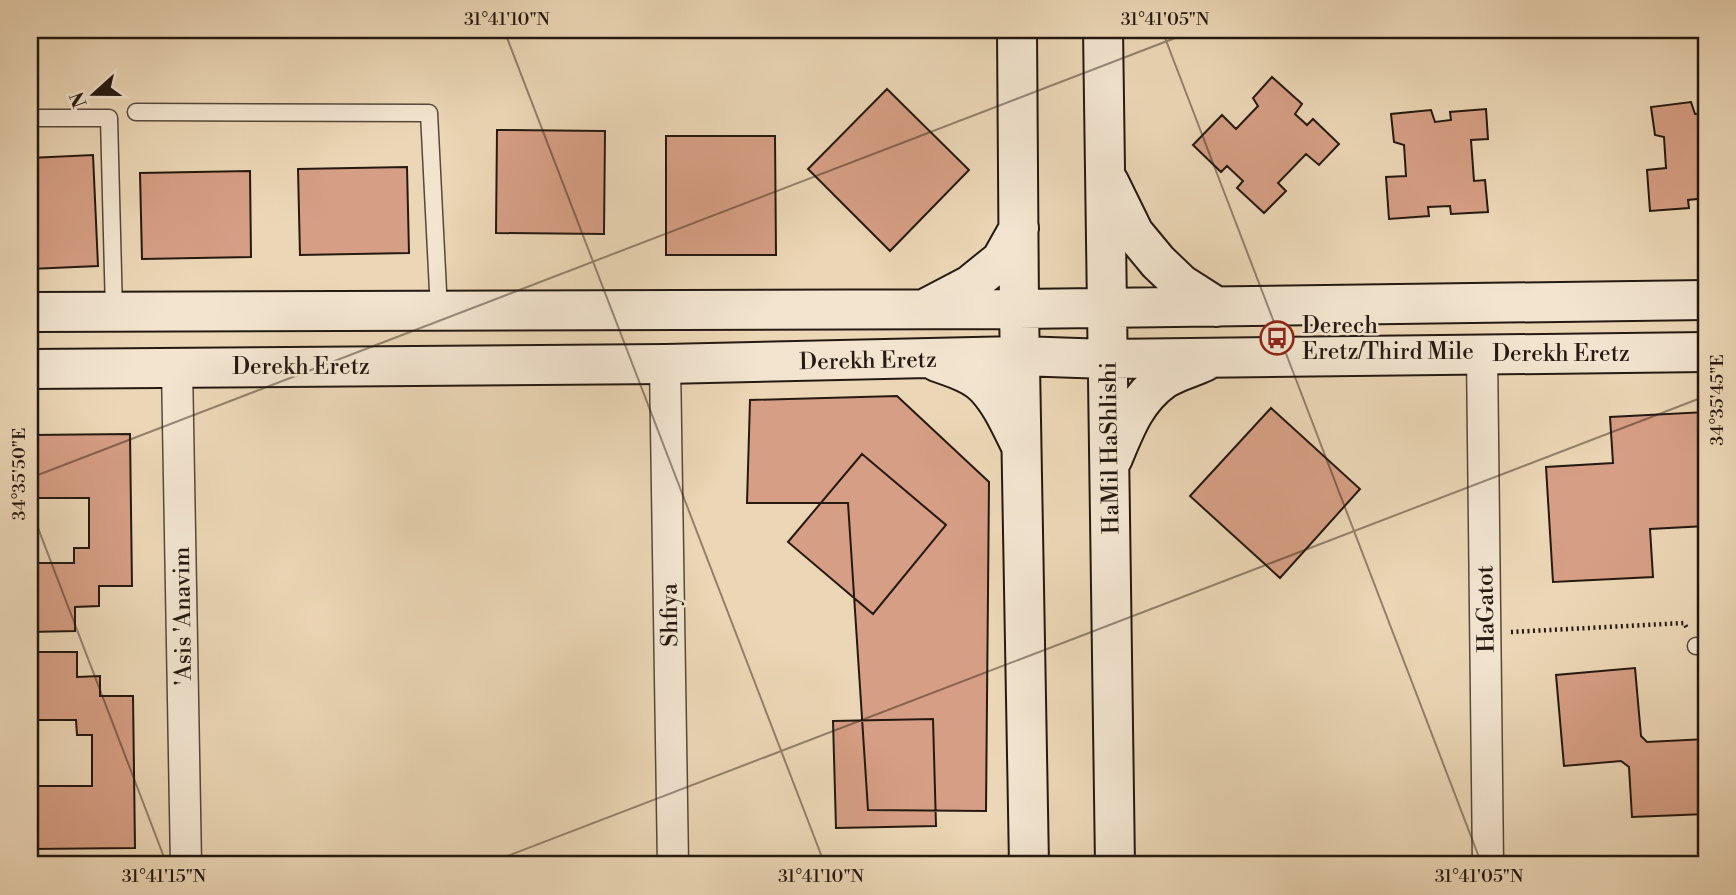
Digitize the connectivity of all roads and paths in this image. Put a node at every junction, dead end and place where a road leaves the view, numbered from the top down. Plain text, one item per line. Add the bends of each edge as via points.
1 (1017, 30) edge
2 (1103, 30) edge
3 (136, 112) dead end
4 (30, 118) edge
5 (1105, 173) junction
6 (1019, 228) junction
7 (1706, 300) edge
8 (1217, 307) junction
9 (1107, 308) junction
10 (1020, 309) junction
11 (922, 310) junction
12 (439, 311) junction
13 (114, 312) junction
14 (30, 313) edge
15 (1706, 352) edge
16 (1482, 353) junction
17 (1020, 356) junction
18 (1217, 357) junction
19 (929, 358) junction
20 (1107, 359) junction
21 (664, 364) junction
22 (177, 367) junction
23 (30, 369) edge
24 (1022, 447) junction
25 (1109, 467) junction
26 (1485, 633) junction
27 (1701, 646) edge
28 (186, 865) edge
29 (673, 865) edge
30 (1029, 865) edge
31 (1115, 865) edge
32 (1488, 865) edge

1 - 6 main road
2 - 5 main road, HaMil HaShlishi
3 - 12 lane via 429,113
4 - 13 lane via 109,118
5 - 8 main road via 1134,233 1158,262 1181,284
5 - 9 main road, HaMil HaShlishi
6 - 10 main road
6 - 11 main road via 1001,260 970,285
7 - 8 main road
8 - 9 main road
9 - 10 main road
9 - 20 main road, HaMil HaShlishi
10 - 11 main road
10 - 17 main road
11 - 12 main road
12 - 13 main road
13 - 14 main road
15 - 16 main road, Derekh Eretz
16 - 18 main road, Derekh Eretz
16 - 26 street, HaGatot
17 - 19 main road, Derekh Eretz
17 - 20 main road, Derekh Eretz
17 - 24 main road
18 - 20 main road, Derekh Eretz
18 - 25 main road via 1164,379 1140,402
19 - 21 main road, Derekh Eretz
19 - 24 main road via 961,370 985,386
20 - 25 main road, HaMil HaShlishi
21 - 22 main road, Derekh Eretz
21 - 29 street, Shfiya
22 - 23 main road, Derekh Eretz
22 - 28 street, 'Asis 'Anavim
24 - 30 main road
25 - 31 main road, HaMil HaShlishi
26 - 27 path via 1684,623
26 - 32 street, HaGatot

